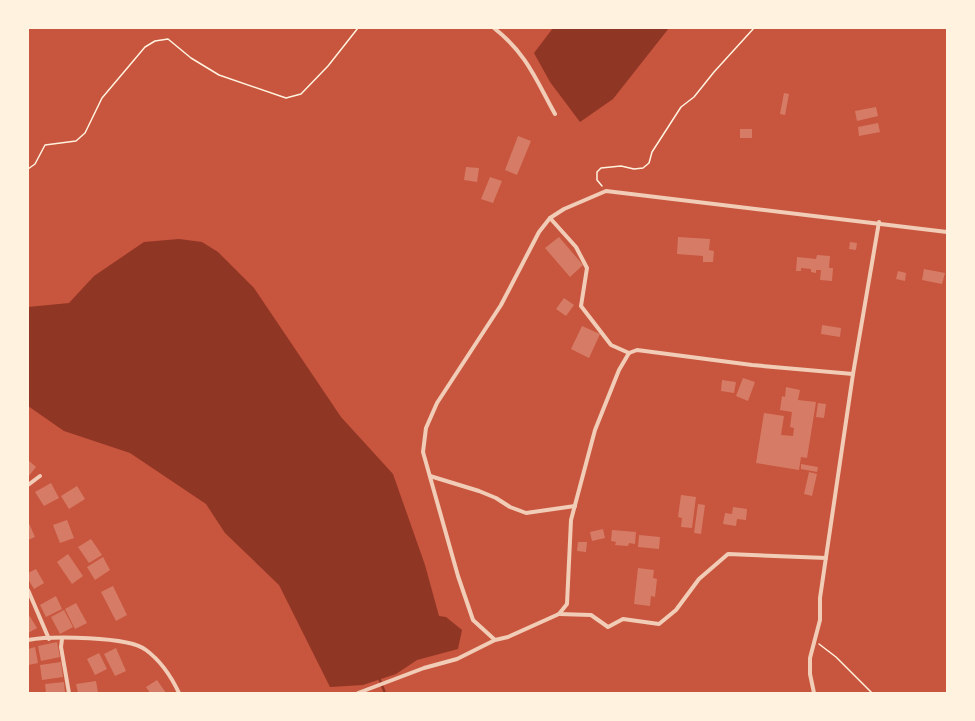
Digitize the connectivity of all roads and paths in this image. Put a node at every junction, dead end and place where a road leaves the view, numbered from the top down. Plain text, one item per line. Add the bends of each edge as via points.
1 (358, 28) edge
2 (494, 28) edge
3 (754, 28) edge
4 (555, 114) dead end
5 (28, 169) edge
6 (606, 191) junction
7 (550, 218) junction
8 (879, 222) junction
9 (947, 232) edge
10 (629, 352) junction
11 (854, 374) junction
12 (40, 476) dead end
13 (430, 476) junction
14 (28, 485) edge
15 (575, 506) junction
16 (826, 558) junction
17 (28, 590) edge
18 (559, 614) junction
19 (49, 639) junction
20 (62, 639) junction
21 (28, 640) edge
22 (495, 640) junction
23 (814, 640) junction
24 (69, 693) edge
25 (179, 693) edge
26 (358, 693) edge
27 (814, 693) edge
28 (872, 693) edge

1 - 5 path via 328,66 301,94 286,98 220,75 191,58 168,39 155,41 145,47 102,98 85,133 76,141 45,145 35,164
2 - 4 street via 507,38 530,66
3 - 6 path via 694,97 681,107 652,152 649,163 643,168 621,166 601,168 597,172 597,180
6 - 7 street via 564,209
6 - 8 street
7 - 10 street via 576,247 587,268 581,306 611,345
7 - 13 street via 539,232 501,305 437,402 426,428 423,452
8 - 9 street
8 - 11 street
10 - 11 street via 637,350 752,365
10 - 15 street via 595,430
11 - 16 street
12 - 14 street
13 - 15 street via 479,491 526,513
13 - 22 street via 473,620
15 - 18 street via 571,520 567,604
16 - 18 street via 728,554 699,579 676,610 659,624 623,619 608,627 591,616
16 - 23 street via 820,598 820,620
17 - 19 street
18 - 22 street via 508,637
19 - 20 street
19 - 21 street
20 - 24 street via 61,647
20 - 25 street via 104,639 145,648 169,673
22 - 26 street via 457,659 424,668
23 - 27 street via 810,658
23 - 28 path via 836,657

